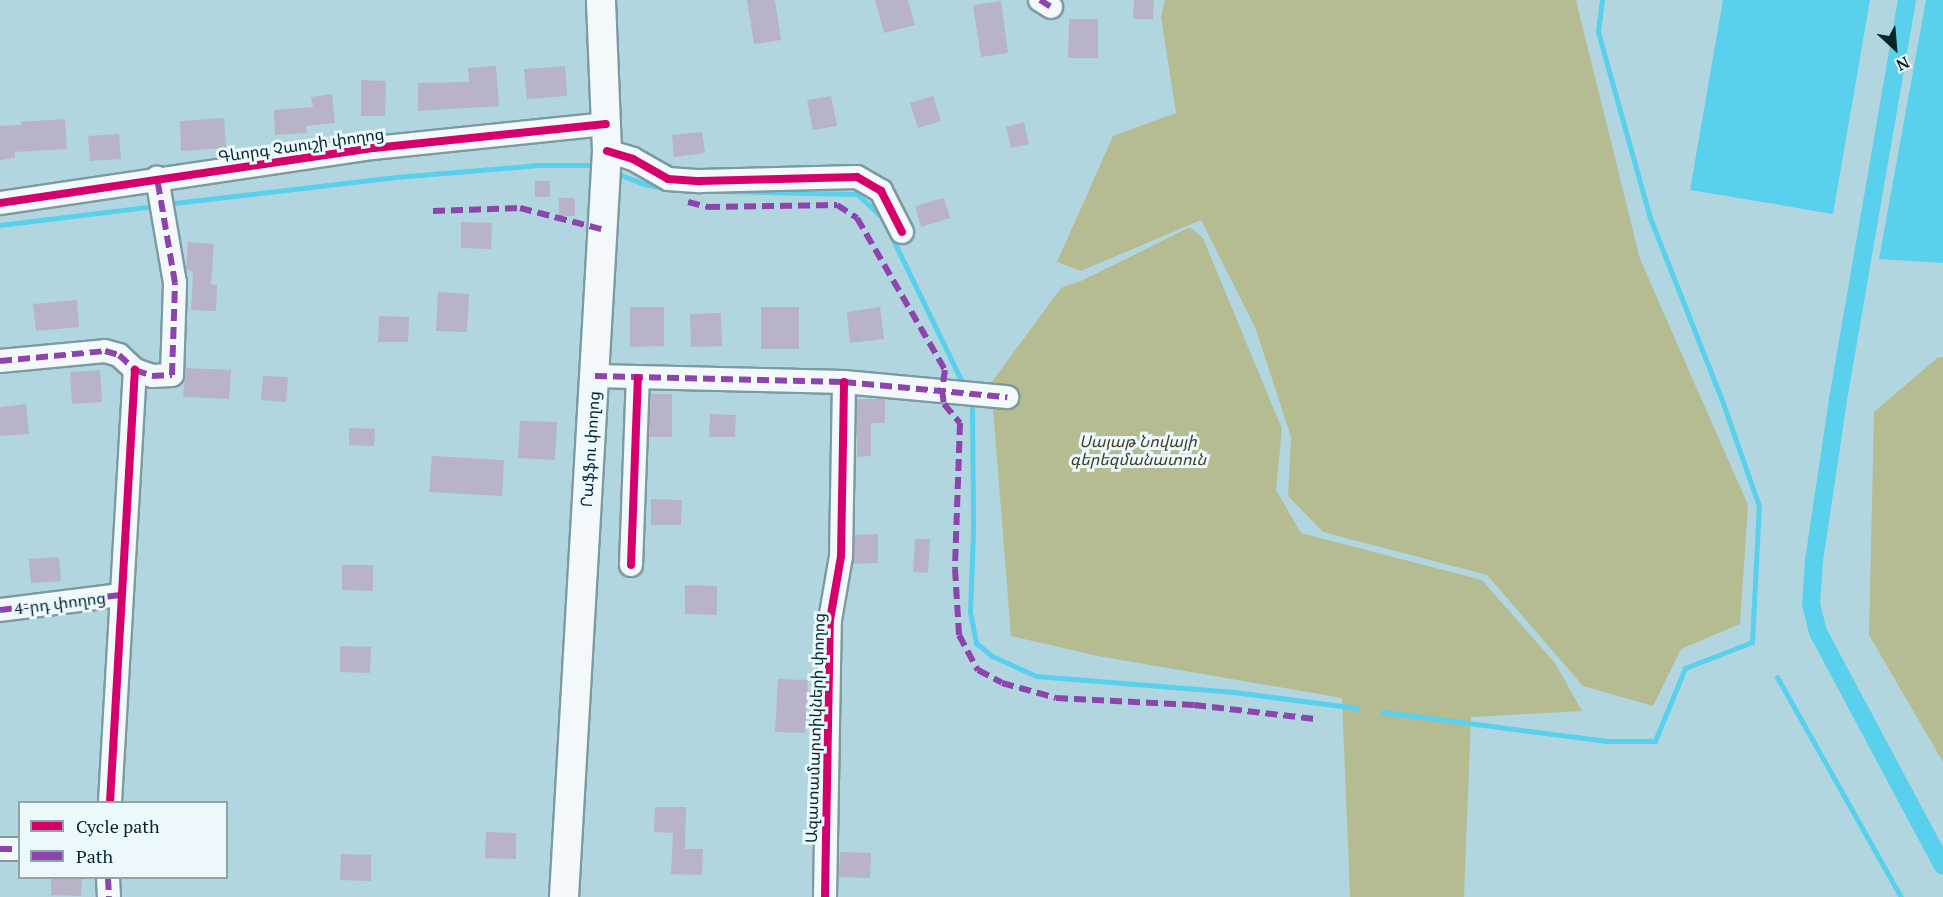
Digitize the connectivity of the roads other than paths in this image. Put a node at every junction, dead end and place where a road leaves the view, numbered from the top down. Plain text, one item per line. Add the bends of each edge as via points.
1 (601, 0) edge
2 (607, 137) junction
3 (157, 178) junction
4 (0, 203) edge
5 (902, 232) dead end
6 (0, 361) edge
7 (135, 370) junction
8 (595, 376) junction
9 (638, 378) junction
10 (844, 382) junction
11 (1007, 397) dead end
12 (632, 565) dead end
13 (120, 595) junction
14 (0, 610) edge
15 (110, 801) edge
16 (0, 849) edge
17 (18, 849) edge
18 (108, 879) edge
19 (109, 897) edge
20 (564, 897) edge
21 (825, 897) edge

1 - 2 main road, Րաֆֆու փողոց
2 - 3 street, Գևորգ Չաուշի փողոց via 374,148
2 - 5 street via 633,159 668,179 857,177 880,191
2 - 8 main road, Րաֆֆու փողոց
3 - 4 street, Գևորգ Չաուշի փողոց
3 - 7 street via 175,284 172,375 152,376
6 - 7 street via 105,351 119,355
7 - 13 street via 130,494
8 - 9 street
8 - 20 main road, Րաֆֆու փողոց
9 - 10 street
9 - 12 street
10 - 11 street
10 - 21 street, Ազատամարտիկների փողոց via 841,556 830,620
13 - 14 street, 4-րդ փողոց
13 - 15 street
16 - 17 street
18 - 19 street

